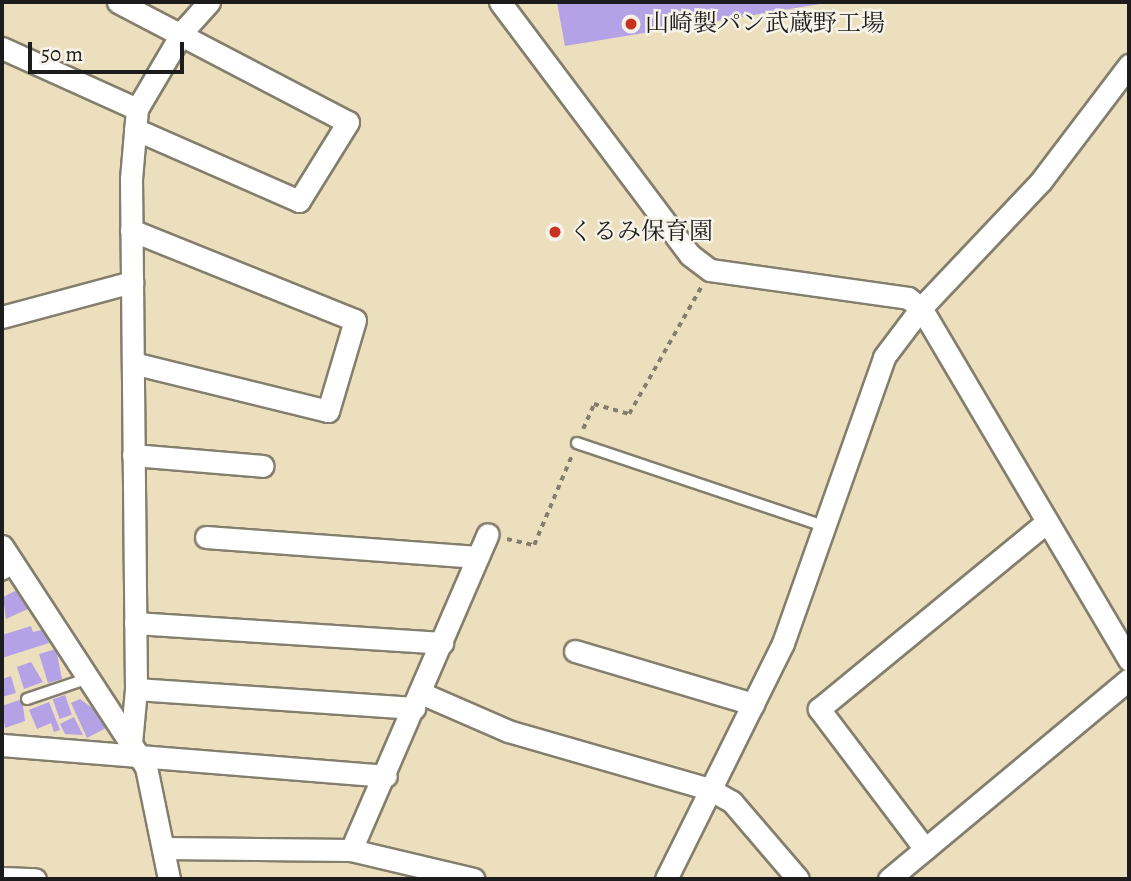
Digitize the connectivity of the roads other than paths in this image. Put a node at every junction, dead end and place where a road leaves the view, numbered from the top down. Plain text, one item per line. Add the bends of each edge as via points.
1 (118, 2) edge
2 (209, 2) edge
3 (500, 2) edge
4 (183, 31) junction
5 (2, 48) edge
6 (1129, 65) edge
7 (136, 119) junction
8 (131, 230) junction
9 (132, 282) junction
10 (921, 308) junction
11 (2, 317) edge
12 (133, 363) junction
13 (577, 443) road end
14 (134, 455) junction
15 (262, 466) dead end
16 (1047, 522) junction
17 (823, 526) junction
18 (488, 534) road end
19 (206, 537) dead end
20 (2, 546) edge
21 (477, 557) junction
22 (8, 571) edge
23 (135, 622) junction
24 (442, 643) junction
25 (575, 652) dead end
26 (1129, 660) edge
27 (86, 679) junction
28 (1129, 679) edge
29 (136, 689) junction
30 (27, 699) dead end
31 (417, 700) junction
32 (753, 704) junction
33 (2, 745) edge
34 (136, 751) junction
35 (386, 776) junction
36 (709, 789) junction
37 (163, 848) junction
38 (925, 849) junction
39 (351, 850) junction
40 (2, 878) edge
41 (34, 879) edge
42 (169, 879) edge
43 (474, 879) edge
44 (666, 879) edge
45 (798, 879) edge
46 (889, 879) edge

1 - 4 street
2 - 4 street
3 - 10 street via 690,255 710,270 908,298
4 - 7 street
4 - 7 street via 348,121 299,201
5 - 7 street
6 - 10 street via 1041,181
7 - 8 street
8 - 9 street
8 - 12 street via 355,320 328,411
9 - 11 street
9 - 12 street
10 - 16 street
10 - 17 street via 884,357
12 - 14 street
13 - 17 lane
14 - 15 street
14 - 23 street
16 - 26 street
16 - 38 street via 819,709
17 - 32 street via 783,643
18 - 21 street
19 - 21 street
20 - 22 street
21 - 24 street
22 - 27 street
23 - 24 street
23 - 29 street
24 - 31 street
25 - 32 street
27 - 30 lane
27 - 34 street
28 - 38 street
29 - 31 street
29 - 34 street
31 - 35 street
31 - 36 street
32 - 36 street
33 - 34 street
34 - 35 street
34 - 37 street
35 - 39 street
36 - 44 street
36 - 45 street via 732,802
37 - 39 street
37 - 42 street
38 - 46 street
39 - 43 street
40 - 41 street

